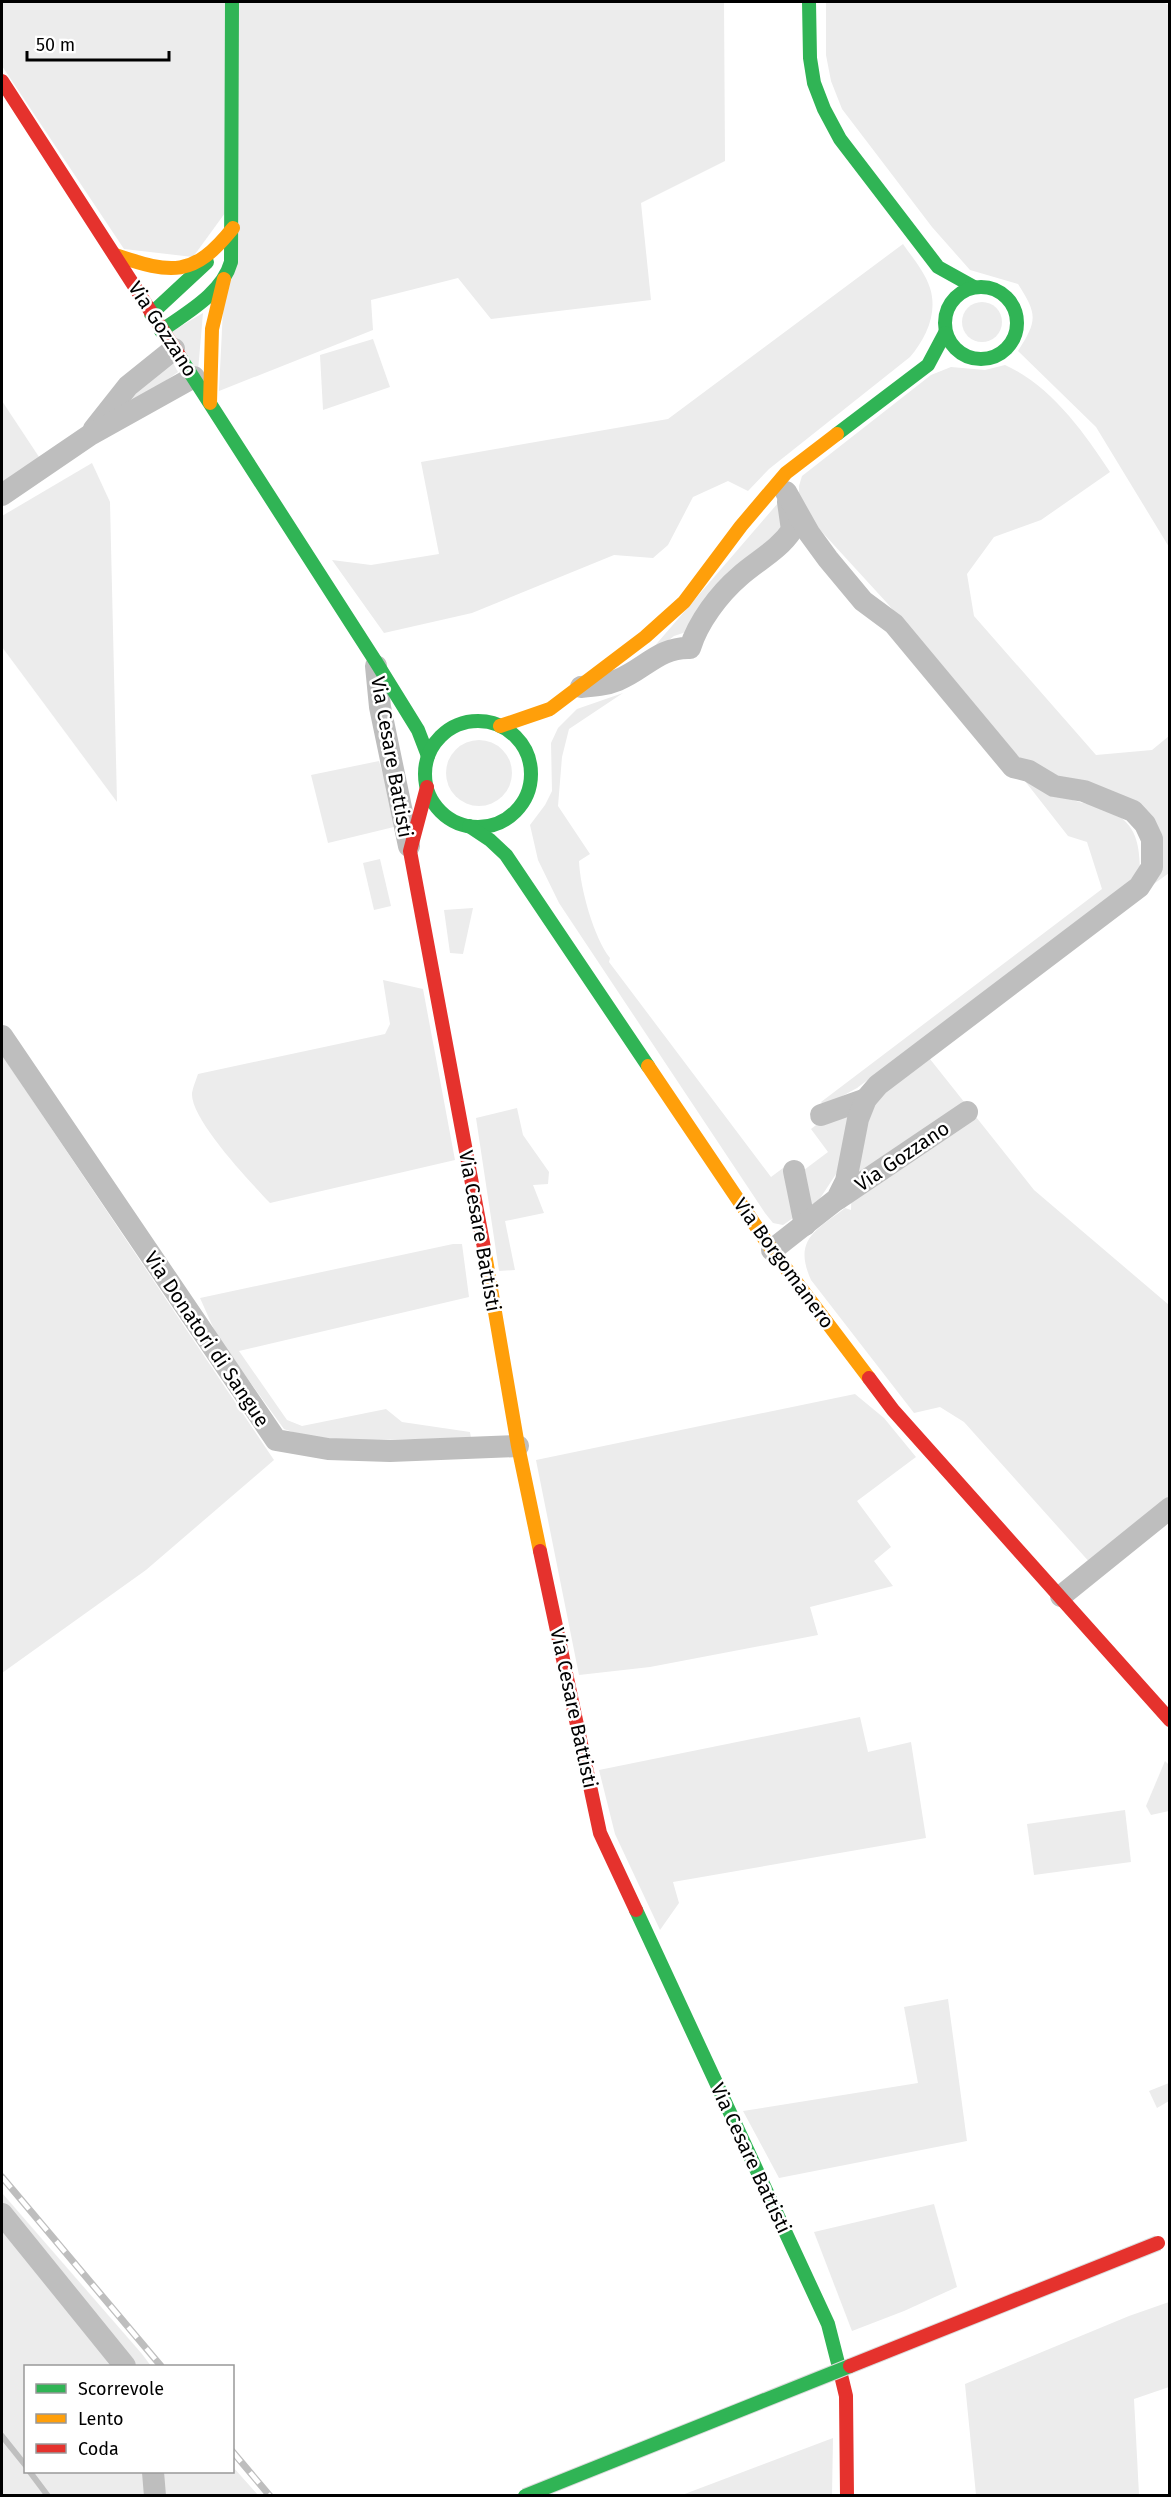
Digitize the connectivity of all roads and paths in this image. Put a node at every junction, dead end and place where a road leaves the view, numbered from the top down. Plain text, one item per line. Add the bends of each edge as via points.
1 (232, 2) edge
2 (809, 2) edge
3 (2, 81) edge
4 (233, 228) junction
5 (218, 247) junction
6 (115, 255) junction
7 (938, 267) junction
8 (225, 275) junction
9 (975, 287) junction
10 (948, 308) junction
11 (151, 314) junction
12 (161, 331) junction
13 (945, 333) junction
14 (174, 349) junction
15 (969, 357) junction
16 (928, 365) junction
17 (194, 376) junction
18 (210, 403) junction
19 (90, 435) junction
20 (786, 483) junction
21 (2, 495) edge
22 (376, 662) junction
23 (579, 687) junction
24 (416, 698) dead end
25 (550, 709) junction
26 (445, 714) dead end
27 (465, 723) junction
28 (543, 724) dead end
29 (500, 726) junction
30 (536, 743) dead end
31 (428, 756) junction
32 (530, 766) junction
33 (427, 787) junction
34 (517, 809) junction
35 (465, 825) junction
36 (517, 830) dead end
37 (410, 851) junction
38 (525, 857) dead end
39 (415, 880) junction
40 (541, 905) junction
41 (2, 1036) edge
42 (866, 1099) junction
43 (967, 1112) dead end
44 (821, 1115) dead end
45 (794, 1171) dead end
46 (837, 1199) junction
47 (805, 1225) junction
48 (772, 1250) junction
49 (518, 1446) junction
50 (1170, 1508) edge
51 (1061, 1596) junction
52 (1170, 1720) edge
53 (2, 2214) edge
54 (1158, 2243) dead end
55 (123, 2365) edge
56 (153, 2473) edge
57 (155, 2496) edge
58 (525, 2496) edge
59 (847, 2496) edge

1 - 4 street
2 - 7 street via 810,58 824,109 840,139
3 - 6 street, Via Gozzano
4 - 5 street
4 - 8 street via 231,264
5 - 6 street via 189,267 173,270 144,266
5 - 11 street
6 - 11 street, Via Gozzano
7 - 9 street
7 - 10 street
8 - 12 street via 205,298
8 - 18 street via 212,329
9 - 10 street via 958,294
9 - 15 street via 993,289 1007,298 1015,310 1017,328 1000,354 983,360
10 - 13 street
11 - 12 street, Via Gozzano
12 - 14 street, Via Gozzano
13 - 15 street via 954,348
13 - 16 street
14 - 17 street, Via Gozzano
14 - 19 street via 128,386
15 - 16 street
16 - 20 street
17 - 18 street, Via Gozzano
17 - 19 street
18 - 22 street, Via Gozzano
19 - 21 street
20 - 23 street via 741,526 684,602
20 - 23 street via 792,530 784,542 723,593 695,633 690,648 675,648 602,686
20 - 42 street via 809,533 835,568 863,601 894,624 1013,767 1029,771 1054,786 1083,791 1133,811 1152,838 1152,867 1139,887 878,1085
22 - 24 street
22 - 31 street via 418,730
22 - 37 street, Via Cesare Battisti via 380,707
23 - 25 street
25 - 28 street
25 - 29 street
26 - 27 street
27 - 29 street via 481,721
27 - 31 street via 443,734
29 - 32 street via 521,743
30 - 32 street
31 - 33 street
32 - 34 street via 528,792
33 - 35 street via 438,808
33 - 37 street, Via Cesare Battisti
34 - 35 street via 500,822
34 - 36 street
35 - 39 street, Via Cesare Battisti via 435,834 423,845
35 - 40 street, Via Borgomanero via 506,855
37 - 39 street, Via Cesare Battisti
38 - 40 street, Via Borgomanero
39 - 49 street, Via Cesare Battisti
40 - 48 street, Via Borgomanero
41 - 49 street, Via Donatori di Sangue via 276,1440 328,1449
42 - 44 street
42 - 46 street, Via Gozzano via 854,1135 846,1181
43 - 46 street, Via Gozzano
45 - 47 street
46 - 47 street, Via Gozzano
47 - 48 street, Via Gozzano
48 - 51 street, Via Borgomanero via 893,1410
49 - 59 street, Via Cesare Battisti via 600,1833 828,2324 846,2396
50 - 51 street
51 - 52 street, Via Borgomanero
53 - 55 street
54 - 58 street, bridge
56 - 57 street

